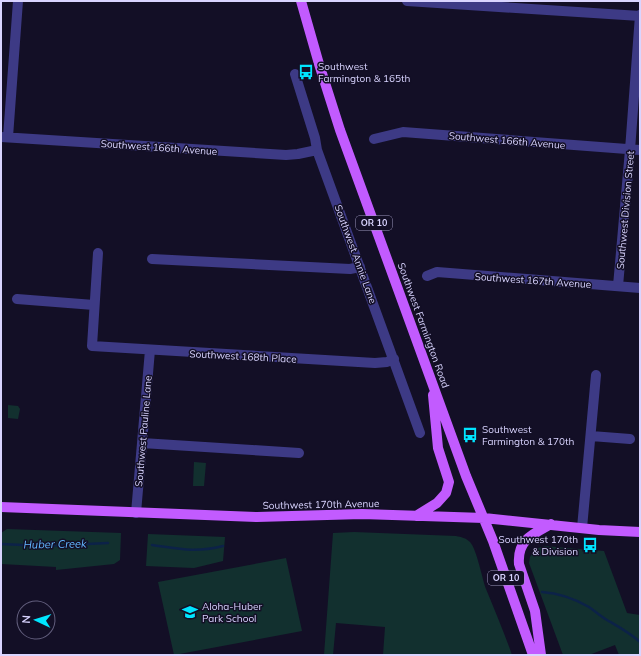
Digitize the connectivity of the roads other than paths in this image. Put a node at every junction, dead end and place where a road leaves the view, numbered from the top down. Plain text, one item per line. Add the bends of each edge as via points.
1 (18, 1) edge
2 (301, 1) edge
3 (407, 1) edge
4 (640, 16) edge
5 (295, 74) dead end
6 (4, 137) edge
7 (374, 139) dead end
8 (317, 150) junction
9 (635, 150) edge
10 (98, 253) dead end
11 (152, 259) dead end
12 (360, 267) junction
13 (428, 276) dead end
14 (618, 286) junction
15 (640, 288) edge
16 (17, 299) dead end
17 (94, 305) junction
18 (150, 350) junction
19 (394, 359) junction
20 (596, 375) dead end
21 (432, 381) junction
22 (420, 433) dead end
23 (591, 436) junction
24 (630, 439) dead end
25 (142, 443) junction
26 (299, 453) dead end
27 (1, 508) edge
28 (136, 513) junction
29 (416, 516) junction
30 (484, 518) junction
31 (551, 524) junction
32 (582, 528) junction
33 (640, 532) edge
34 (534, 655) edge
35 (541, 655) edge

1 - 6 street
2 - 21 main road, Southwest Farmington Road / OR 10 via 340,130
3 - 4 street
4 - 9 street, Southwest Division Street
5 - 8 street, Southwest Annie Lane
6 - 8 street, Southwest 166th Avenue via 286,155
7 - 9 street, Southwest 166th Avenue via 403,132
8 - 12 street, Southwest Annie Lane
9 - 14 street, Southwest Division Street
10 - 17 street
11 - 12 street via 350,269
12 - 19 street, Southwest Annie Lane
13 - 14 street, Southwest 167th Avenue via 437,272
14 - 15 street, Southwest 167th Avenue
16 - 17 street
17 - 18 street, Southwest 168th Place via 92,346
18 - 19 street, Southwest 168th Place via 375,363
18 - 25 street, Southwest Pauline Lane
19 - 22 street, Southwest Annie Lane
20 - 23 street
21 - 29 main road via 438,448 449,482 446,493 438,503
21 - 30 main road, Southwest Farmington Road / OR 10
23 - 24 street
23 - 32 street
25 - 26 street
25 - 28 street, Southwest Pauline Lane
27 - 28 main road, Southwest 170th Avenue
28 - 29 main road, Southwest 170th Avenue via 258,517 342,514
29 - 30 main road, Southwest 170th Avenue
30 - 31 main road, Southwest 170th Avenue
30 - 34 main road, Southwest Farmington Road / OR 10
31 - 32 main road, Southwest 170th Avenue
31 - 35 main road via 525,541 518,557 535,611
32 - 33 main road, Southwest 170th Avenue

